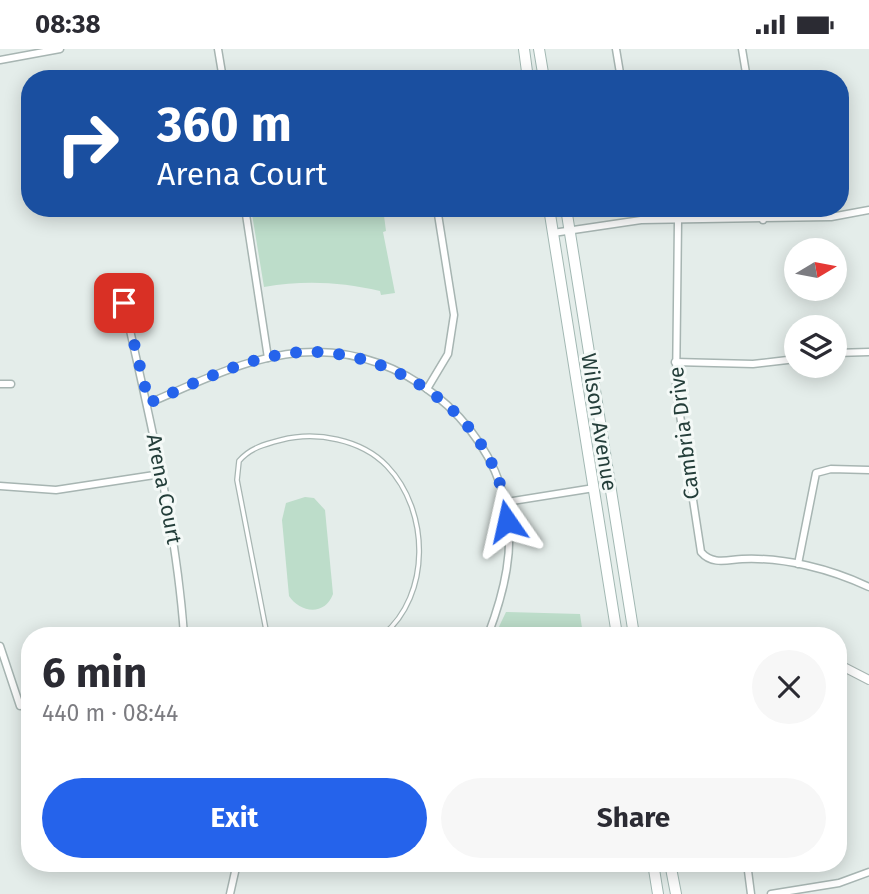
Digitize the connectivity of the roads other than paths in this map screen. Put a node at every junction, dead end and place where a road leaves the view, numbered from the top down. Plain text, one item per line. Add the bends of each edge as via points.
1 (60, 49) edge
2 (218, 49) edge
3 (524, 49) edge
4 (539, 49) edge
5 (617, 49) edge
6 (742, 49) edge
7 (0, 60) edge
8 (222, 70) edge
9 (527, 70) edge
10 (542, 70) edge
11 (620, 70) edge
12 (746, 70) edge
13 (869, 210) edge
14 (849, 214) edge
15 (245, 217) edge
16 (438, 217) edge
17 (550, 217) edge
18 (567, 217) edge
19 (763, 217) edge
20 (831, 217) edge
21 (763, 220) junction
22 (678, 221) junction
23 (569, 230) junction
24 (553, 233) junction
25 (124, 303) dead end
26 (869, 352) edge
27 (847, 353) edge
28 (268, 358) junction
29 (784, 360) edge
30 (675, 362) junction
31 (0, 384) edge
32 (11, 384) dead end
33 (427, 389) junction
34 (149, 403) junction
35 (869, 471) edge
36 (161, 474) junction
37 (0, 487) edge
38 (594, 488) junction
39 (506, 502) junction
40 (798, 564) junction
41 (869, 587) edge
42 (183, 627) edge
43 (265, 627) edge
44 (391, 627) edge
45 (491, 627) edge
46 (616, 627) edge
47 (633, 627) edge
48 (0, 646) edge
49 (847, 669) edge
50 (869, 680) edge
51 (20, 706) dead end
52 (235, 872) edge
53 (654, 872) edge
54 (672, 872) edge
55 (748, 872) edge
56 (869, 872) edge
57 (230, 894) edge
58 (658, 894) edge
59 (676, 894) edge
60 (751, 894) edge
61 (771, 894) edge

1 - 7 street
2 - 8 street
3 - 9 main road
4 - 10 main road
5 - 11 street
6 - 12 street
13 - 14 street
15 - 28 street
16 - 33 street via 454,315 448,354
17 - 24 main road, Wilson Avenue
18 - 23 main road, Wilson Avenue
19 - 21 street
20 - 21 street
21 - 22 street
22 - 23 street
22 - 30 street, Cambria Drive
23 - 24 street
23 - 47 main road, Wilson Avenue
24 - 38 main road, Wilson Avenue
25 - 34 street, Arena Court
26 - 27 street
28 - 33 street via 315,352 360,358 395,368
28 - 34 street
29 - 30 street
30 - 40 street, Cambria Drive via 699,547 706,558
31 - 32 street
33 - 39 street via 456,413 480,442
34 - 36 street, Arena Court
35 - 40 street via 816,473
36 - 37 street via 69,489
36 - 42 street, Arena Court via 178,563
38 - 39 street
38 - 46 main road, Wilson Avenue
39 - 45 street via 509,549 504,594
40 - 41 street
43 - 44 lane via 237,480 239,461 252,449 269,443 323,436 386,464 412,505 418,532 416,578 405,612
48 - 51 street
49 - 50 street
52 - 57 street
53 - 58 main road
54 - 59 main road
55 - 60 street
56 - 61 street via 839,883

